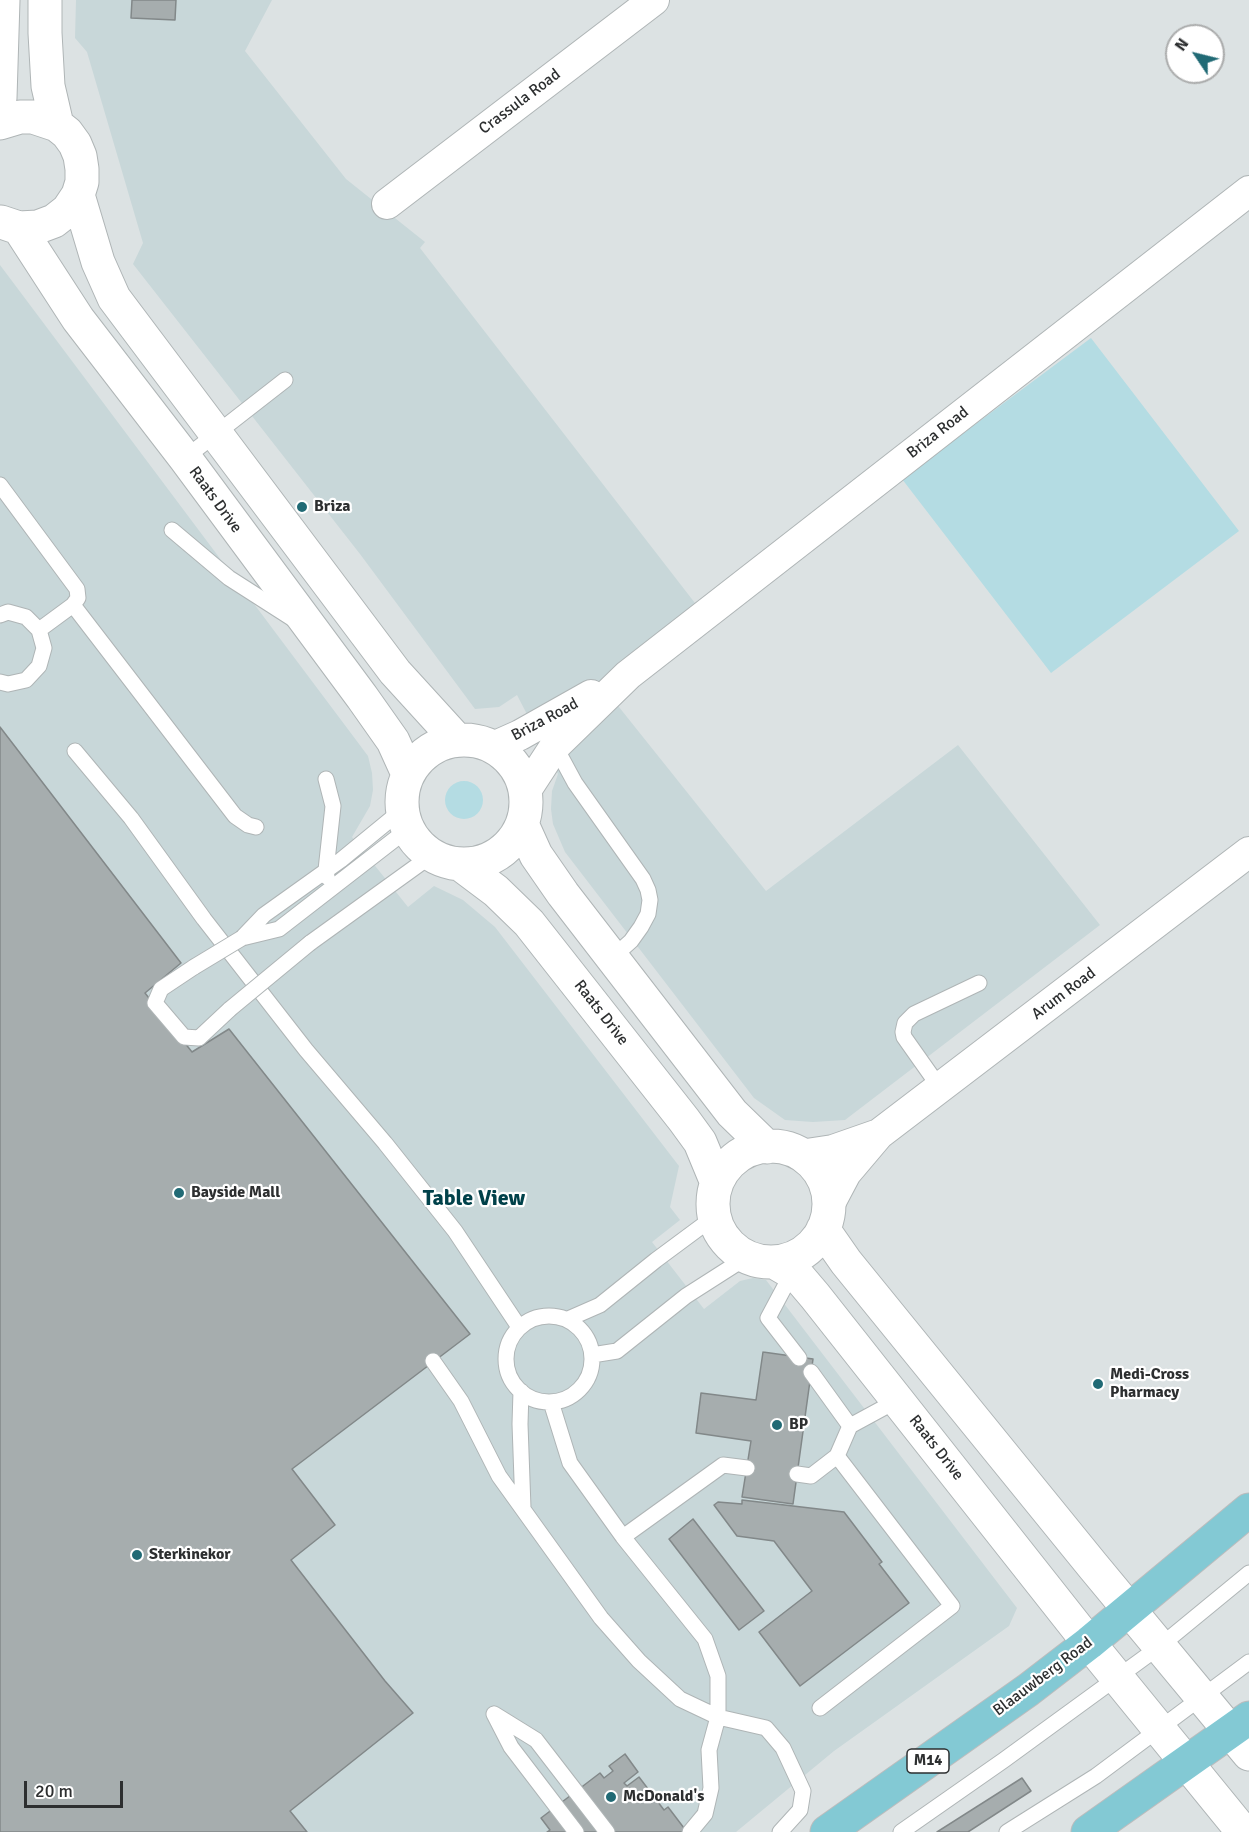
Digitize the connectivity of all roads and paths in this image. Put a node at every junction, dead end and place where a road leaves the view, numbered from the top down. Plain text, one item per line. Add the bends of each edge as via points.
1 (3, 0) edge
2 (45, 0) edge
3 (654, 0) edge
4 (0, 98) edge
5 (0, 123) edge
6 (57, 125) junction
7 (1249, 191) edge
8 (78, 195) junction
9 (387, 204) dead end
10 (10, 225) edge
11 (285, 380) dead end
12 (216, 434) junction
13 (184, 458) junction
14 (0, 485) edge
15 (172, 530) dead end
16 (74, 605) junction
17 (0, 615) edge
18 (39, 630) junction
19 (315, 634) junction
20 (628, 675) junction
21 (0, 682) edge
22 (457, 740) junction
23 (555, 746) junction
24 (493, 747) junction
25 (75, 751) dead end
26 (408, 774) junction
27 (326, 779) dead end
28 (525, 792) junction
29 (405, 820) junction
30 (522, 824) junction
31 (256, 827) dead end
32 (1249, 852) edge
33 (446, 860) junction
34 (326, 870) junction
35 (330, 889) junction
36 (242, 938) junction
37 (612, 958) junction
38 (979, 983) dead end
39 (940, 1088) junction
40 (879, 1134) junction
41 (767, 1147) junction
42 (800, 1155) junction
43 (717, 1183) junction
44 (714, 1217) junction
45 (825, 1218) junction
46 (771, 1264) junction
47 (568, 1319) junction
48 (519, 1328) junction
49 (592, 1355) junction
50 (799, 1358) dead end
51 (433, 1361) dead end
52 (811, 1372) dead end
53 (521, 1391) junction
54 (898, 1400) junction
55 (550, 1402) junction
56 (850, 1426) junction
57 (837, 1456) junction
58 (747, 1468) dead end
59 (797, 1474) dead end
60 (523, 1508) junction
61 (1249, 1510) edge
62 (623, 1537) junction
63 (1249, 1573) edge
64 (1129, 1610) junction
65 (1089, 1643) junction
66 (1159, 1647) junction
67 (1249, 1662) edge
68 (1116, 1677) junction
69 (1202, 1697) junction
70 (820, 1708) dead end
71 (718, 1717) junction
72 (1158, 1728) junction
73 (1243, 1734) edge
74 (1186, 1761) junction
75 (576, 1832) edge
76 (606, 1832) edge
77 (690, 1832) edge
78 (780, 1832) edge
79 (827, 1832) edge
80 (901, 1832) edge
81 (1007, 1832) edge
82 (1088, 1832) edge
83 (1243, 1832) edge

1 - 4 street
2 - 6 street via 48,86
3 - 9 street, Crassula Road
5 - 6 street via 33,117
6 - 8 street via 67,133 80,156 82,182
7 - 20 street, Briza Road
8 - 10 street via 54,221 38,227
8 - 12 street via 98,262 114,298
10 - 13 street, Raats Drive
11 - 12 lane
12 - 13 lane
12 - 22 street via 395,672
13 - 19 street, Raats Drive
14 - 16 lane via 77,589
15 - 19 lane via 229,578
16 - 18 lane
16 - 31 lane via 235,816
17 - 18 lane via 8,612 26,617
18 - 21 lane via 44,648 39,666 26,680
19 - 26 street, Raats Drive via 393,741
20 - 23 street, Briza Road
20 - 24 street, Briza Road
22 - 24 street
22 - 26 street via 433,748
23 - 28 street, Briza Road
23 - 37 lane via 575,783 648,890 648,914 631,941
24 - 28 street via 514,766
25 - 48 lane via 131,818 306,1050 455,1231
26 - 29 street via 402,792
27 - 34 lane via 333,806
28 - 30 street
29 - 33 street via 418,844
29 - 34 lane
29 - 35 lane
30 - 33 street via 503,850 490,858 475,863
30 - 37 street via 536,855
32 - 39 street, Arum Road
33 - 36 lane, bridge via 310,943 199,1038 184,1037 155,1002 161,989
33 - 43 street, Raats Drive via 496,891 530,923 684,1120 707,1156
34 - 35 lane
34 - 36 lane via 264,915
35 - 36 lane via 279,929
37 - 41 street via 732,1113
38 - 39 lane via 914,1014 905,1023 904,1037
39 - 40 street, Arum Road
40 - 42 street, Arum Road via 833,1150
40 - 45 street, Arum Road via 846,1173
41 - 42 street
41 - 43 street via 742,1154
42 - 45 street via 816,1168 826,1186
43 - 44 street
44 - 46 street via 723,1237 738,1252
44 - 47 lane via 600,1305
45 - 46 street via 812,1244 797,1255
45 - 64 street via 846,1262
46 - 49 lane via 686,1296 617,1351
46 - 50 lane via 768,1318
46 - 54 street, Raats Drive via 815,1296
47 - 48 lane via 543,1316
47 - 49 lane via 589,1341
48 - 53 lane via 509,1346 507,1367
49 - 55 lane via 585,1383 575,1393
51 - 60 lane via 461,1401 499,1476
52 - 56 lane
53 - 55 lane
53 - 60 lane
54 - 56 lane
54 - 65 street, Raats Drive
55 - 62 lane via 570,1463
56 - 57 lane
57 - 59 lane via 811,1476
57 - 70 lane via 952,1606
58 - 62 lane via 723,1466
60 - 71 lane via 601,1618 639,1661 680,1699
61 - 64 main road, Blaauwberg Road / M14
62 - 71 lane via 705,1639 718,1676
63 - 66 lane
64 - 65 main road, Blaauwberg Road / M14
64 - 66 street
65 - 68 street, Raats Drive
65 - 79 main road, Blaauwberg Road / M14
66 - 68 lane
66 - 69 street
67 - 69 lane
68 - 72 street, Raats Drive
68 - 80 lane
69 - 72 lane
69 - 73 street
71 - 77 lane via 709,1750 711,1788 705,1814
71 - 78 lane via 766,1728 783,1748 803,1791 800,1810
72 - 74 street, Raats Drive
72 - 81 lane via 1096,1776
73 - 74 main road
74 - 82 main road
74 - 83 street, Raats Drive
75 - 76 lane via 511,1747 494,1714 536,1740

